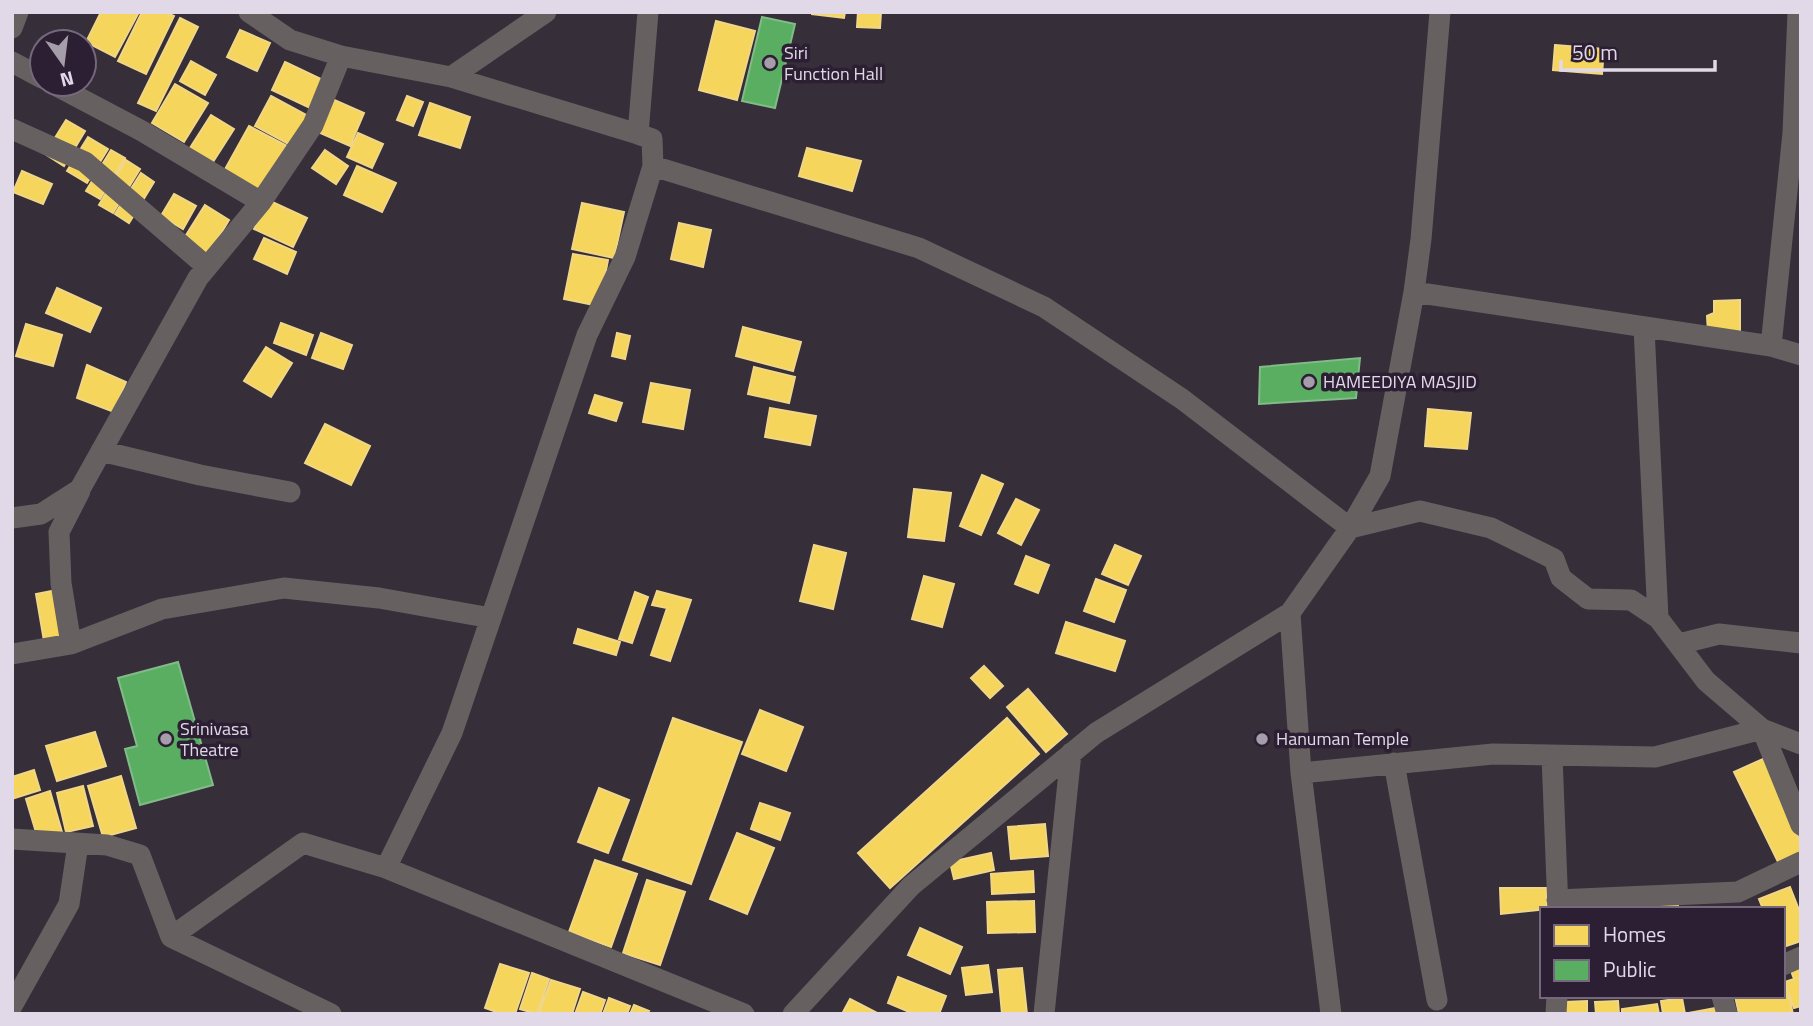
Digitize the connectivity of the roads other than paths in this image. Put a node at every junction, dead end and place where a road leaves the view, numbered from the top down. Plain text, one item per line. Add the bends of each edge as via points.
1 (18, 12) edge
2 (249, 12) edge
3 (546, 12) edge
4 (648, 12) edge
5 (1440, 12) edge
6 (1798, 12) edge
7 (12, 28) edge
8 (341, 56) junction
9 (12, 62) edge
10 (28, 71) edge
11 (451, 77) junction
12 (80, 98) edge
13 (12, 129) edge
14 (1797, 133) edge
15 (638, 134) junction
16 (653, 166) junction
17 (261, 202) junction
18 (206, 266) junction
19 (1414, 292) junction
20 (1644, 328) junction
21 (1771, 346) junction
22 (1801, 355) edge
23 (101, 451) junction
24 (80, 489) junction
25 (290, 492) dead end
26 (12, 518) edge
27 (1350, 528) junction
28 (1290, 613) junction
29 (491, 618) junction
30 (1658, 618) junction
31 (1801, 643) edge
32 (71, 644) junction
33 (1679, 644) junction
34 (12, 654) edge
35 (1762, 729) junction
36 (1801, 744) edge
37 (1071, 753) junction
38 (1552, 756) junction
39 (1395, 763) junction
40 (1301, 773) junction
41 (1801, 825) edge
42 (12, 839) edge
43 (78, 844) junction
44 (1801, 862) edge
45 (386, 868) junction
46 (1558, 905) edge
47 (171, 937) junction
48 (1801, 957) edge
49 (1785, 964) edge
50 (1437, 1000) dead end
51 (12, 1006) edge
52 (331, 1014) edge
53 (744, 1014) edge
54 (793, 1014) edge
55 (1044, 1014) edge
56 (1331, 1014) edge

1 - 7 street
2 - 8 street via 290,40
3 - 11 street
4 - 15 street
5 - 19 street
6 - 14 street
8 - 11 street
8 - 17 street via 313,125
9 - 10 street
11 - 15 street
12 - 17 street
13 - 18 street via 85,162
14 - 21 street
15 - 16 street via 652,139
16 - 27 street via 919,248 1044,307 1182,399
16 - 29 street via 625,257 587,335
17 - 18 street
18 - 23 street
19 - 20 street
19 - 27 street via 1380,476
20 - 21 street
20 - 30 street
21 - 22 street
23 - 24 street
23 - 25 street
24 - 26 street via 41,514
24 - 32 street via 59,533
27 - 28 street
27 - 30 street via 1420,511 1491,528 1554,559 1561,578 1588,599 1631,600
28 - 37 street
28 - 40 street
29 - 32 street via 379,598 284,588 162,609
29 - 45 street via 452,733
30 - 33 street
31 - 33 street via 1719,634
32 - 34 street
33 - 35 street via 1706,681
35 - 36 street
35 - 38 street via 1655,757
35 - 41 street
37 - 54 street via 911,886
37 - 55 street
38 - 39 street via 1493,754
38 - 46 street
39 - 40 street
39 - 50 street
40 - 56 street
42 - 43 street
43 - 47 street via 107,845 140,855
43 - 51 street via 69,904
44 - 46 street via 1738,892
45 - 47 street via 303,843
45 - 53 street
47 - 52 street
48 - 49 street

